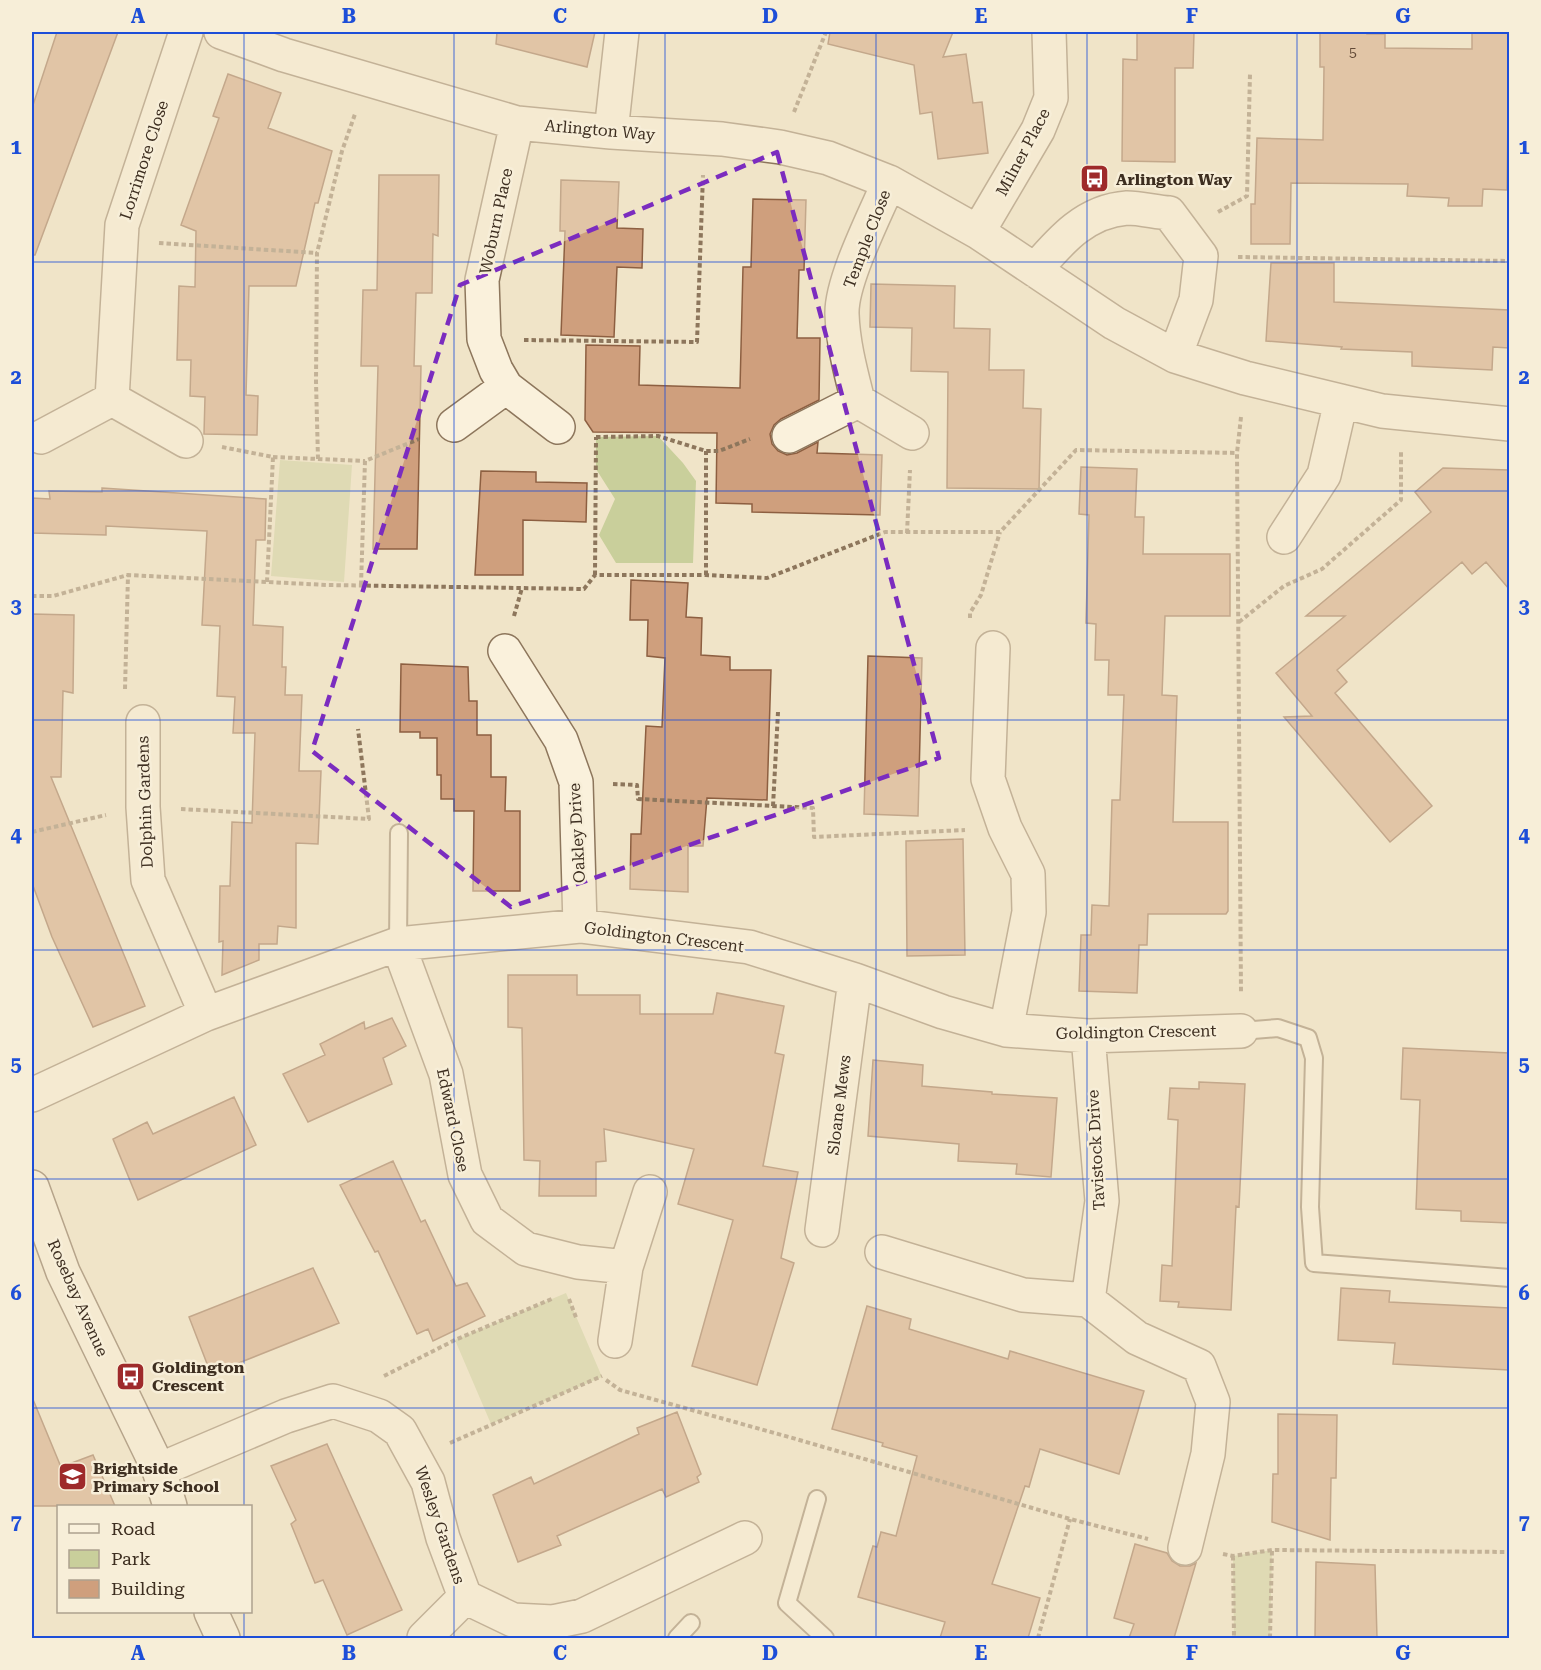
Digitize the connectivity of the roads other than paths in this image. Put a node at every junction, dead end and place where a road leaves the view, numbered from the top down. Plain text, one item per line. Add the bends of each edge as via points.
1 (186, 32) edge
2 (221, 32) edge
3 (621, 32) edge
4 (1049, 32) edge
5 (289, 43) edge
6 (517, 123) junction
7 (611, 132) junction
8 (889, 182) junction
9 (978, 232) junction
10 (1035, 270) junction
11 (1175, 356) junction
12 (506, 387) junction
13 (112, 399) junction
14 (858, 401) junction
15 (1341, 401) junction
16 (454, 424) road end
17 (1509, 424) edge
18 (558, 427) road end
19 (912, 433) road end
20 (789, 436) road end
21 (41, 437) dead end
22 (186, 441) road end
23 (1284, 537) dead end
24 (993, 648) road end
25 (505, 651) dead end
26 (143, 722) road end
27 (399, 833) dead end
28 (580, 926) junction
29 (398, 944) junction
30 (855, 980) junction
31 (206, 1014) junction
32 (1006, 1030) junction
33 (1241, 1031) joint
34 (1088, 1036) junction
35 (32, 1095) edge
36 (32, 1187) edge
37 (650, 1192) dead end
38 (822, 1230) dead end
39 (882, 1252) dead end
40 (626, 1267) junction
41 (1509, 1278) edge
42 (1088, 1300) junction
43 (606, 1354) road end
44 (159, 1470) junction
45 (817, 1499) dead end
46 (170, 1505) edge
47 (745, 1538) dead end
48 (1185, 1548) road end
49 (465, 1597) junction
50 (212, 1613) edge
51 (691, 1623) dead end
52 (223, 1638) edge
53 (424, 1638) edge
54 (677, 1638) edge
55 (825, 1638) edge

1 - 13 street, Lorrimore Close via 122,225
2 - 5 street, Arlington Way
3 - 7 street
4 - 9 street, Milner Place via 1051,98 1038,130
5 - 6 street, Arlington Way via 368,79
6 - 7 street, Arlington Way
6 - 12 street, Woburn Place via 482,280 484,339
7 - 8 street, Arlington Way via 780,147 828,158
8 - 9 street, Arlington Way
8 - 14 street, Temple Close via 849,277 842,312
9 - 10 street, Arlington Way
10 - 11 street, Arlington Way via 1114,323
10 - 11 street via 1065,236 1093,217 1126,208 1169,213 1192,244 1196,300
11 - 15 street, Arlington Way
12 - 16 street
12 - 18 street, Woburn Place
13 - 21 street
13 - 22 street
14 - 19 street
14 - 20 street
15 - 17 street, Arlington Way via 1382,411
15 - 23 street via 1324,475
24 - 32 street via 988,779 1005,828 1028,874 1029,912
25 - 28 street, Oakley Drive via 561,740 576,782
26 - 31 street, Dolphin Gardens via 148,880
27 - 29 lane
28 - 29 street, Goldington Crescent
28 - 30 street, Goldington Crescent via 749,947
29 - 31 street, Goldington Crescent
29 - 40 street, Edward Close via 446,1074 465,1176 487,1220 526,1249 579,1262
30 - 32 street, Goldington Crescent
30 - 38 street, Sloane Mews
31 - 35 street, Goldington Crescent
32 - 34 street, Goldington Crescent
33 - 34 street, Goldington Crescent
33 - 41 lane via 1278,1028 1308,1038 1314,1058 1310,1207 1314,1263
34 - 42 street, Tavistock Drive via 1102,1201
36 - 44 street, Rosebay Avenue via 63,1272
37 - 40 street
39 - 42 street via 1023,1295
40 - 43 street
42 - 48 street via 1137,1338 1199,1366 1213,1402 1208,1454
44 - 46 street, Rosebay Avenue
44 - 49 street, Wesley Gardens via 286,1416 333,1401 379,1416 400,1431 417,1458
45 - 55 lane via 787,1603
47 - 49 street, Wesley Gardens via 582,1616 553,1622 513,1620
49 - 53 street, Wesley Gardens
50 - 52 street
51 - 54 lane

